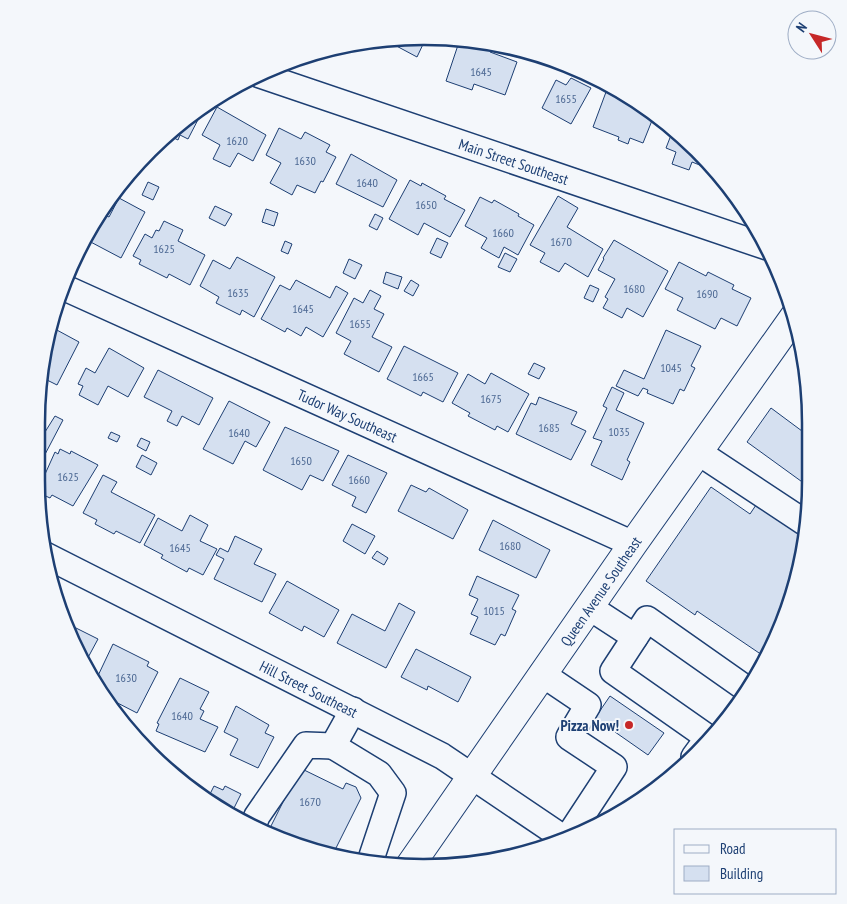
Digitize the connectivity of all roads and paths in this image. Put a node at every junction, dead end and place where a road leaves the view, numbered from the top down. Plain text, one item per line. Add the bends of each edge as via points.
1 (271, 78) edge
2 (756, 243) edge
3 (70, 290) edge
4 (789, 325) edge
5 (698, 452) junction
6 (800, 519) edge
7 (633, 544) junction
8 (53, 559) edge
9 (589, 607) junction
10 (636, 637) junction
11 (542, 674) junction
12 (741, 685) edge
13 (352, 710) junction
14 (698, 740) edge
15 (333, 746) junction
16 (473, 775) junction
17 (256, 820) edge
18 (574, 827) edge
19 (560, 833) edge
20 (372, 856) edge
21 (414, 859) edge

1 - 2 street, Main Street Southeast
3 - 7 street, Tudor Way Southeast
4 - 5 main road, Queen Avenue Southeast
5 - 6 street
5 - 7 main road, Queen Avenue Southeast
7 - 9 main road, Queen Avenue Southeast
8 - 13 street, Hill Street Southeast
9 - 10 street
9 - 11 main road, Queen Avenue Southeast
10 - 12 street via 647,619
10 - 14 street via 613,671
11 - 16 main road, Queen Avenue Southeast
11 - 18 street via 588,705 569,737 614,767
13 - 15 street
13 - 16 street, Hill Street Southeast
15 - 17 street via 306,745
15 - 20 street via 379,774 393,794
16 - 19 street, Hill Street Southeast
16 - 21 main road, Queen Avenue Southeast

